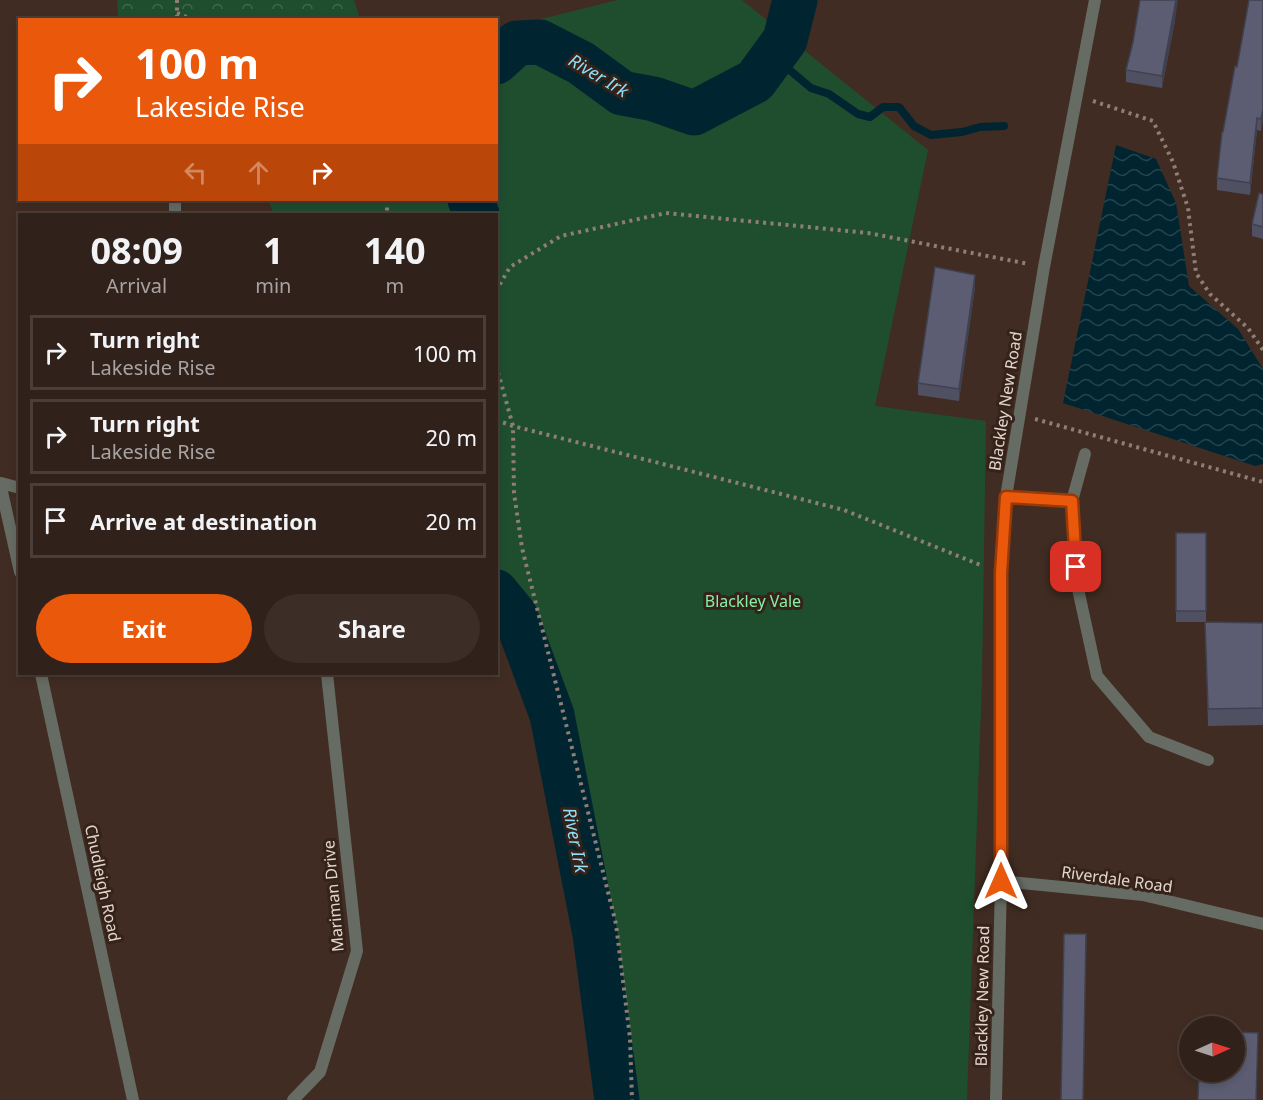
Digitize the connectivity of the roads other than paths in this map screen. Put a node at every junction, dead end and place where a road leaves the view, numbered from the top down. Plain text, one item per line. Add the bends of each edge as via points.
1 (1095, 0) edge
2 (1085, 454) dead end
3 (0, 483) edge
4 (18, 488) edge
5 (1006, 497) junction
6 (1072, 501) junction
7 (18, 563) edge
8 (41, 675) edge
9 (327, 675) edge
10 (1208, 760) dead end
11 (1001, 881) junction
12 (1263, 924) edge
13 (133, 1100) edge
14 (293, 1100) edge
15 (996, 1100) edge

1 - 5 street, Blackley New Road via 1044,267
2 - 6 street
3 - 4 street
3 - 7 street
5 - 6 street
5 - 11 street, Blackley New Road via 1001,573
6 - 10 street via 1078,589 1097,676 1149,737
8 - 13 street, Chudleigh Road
9 - 14 street, Mariman Drive via 357,951 320,1072
11 - 12 street, Riverdale Road via 1143,896
11 - 15 street, Blackley New Road

